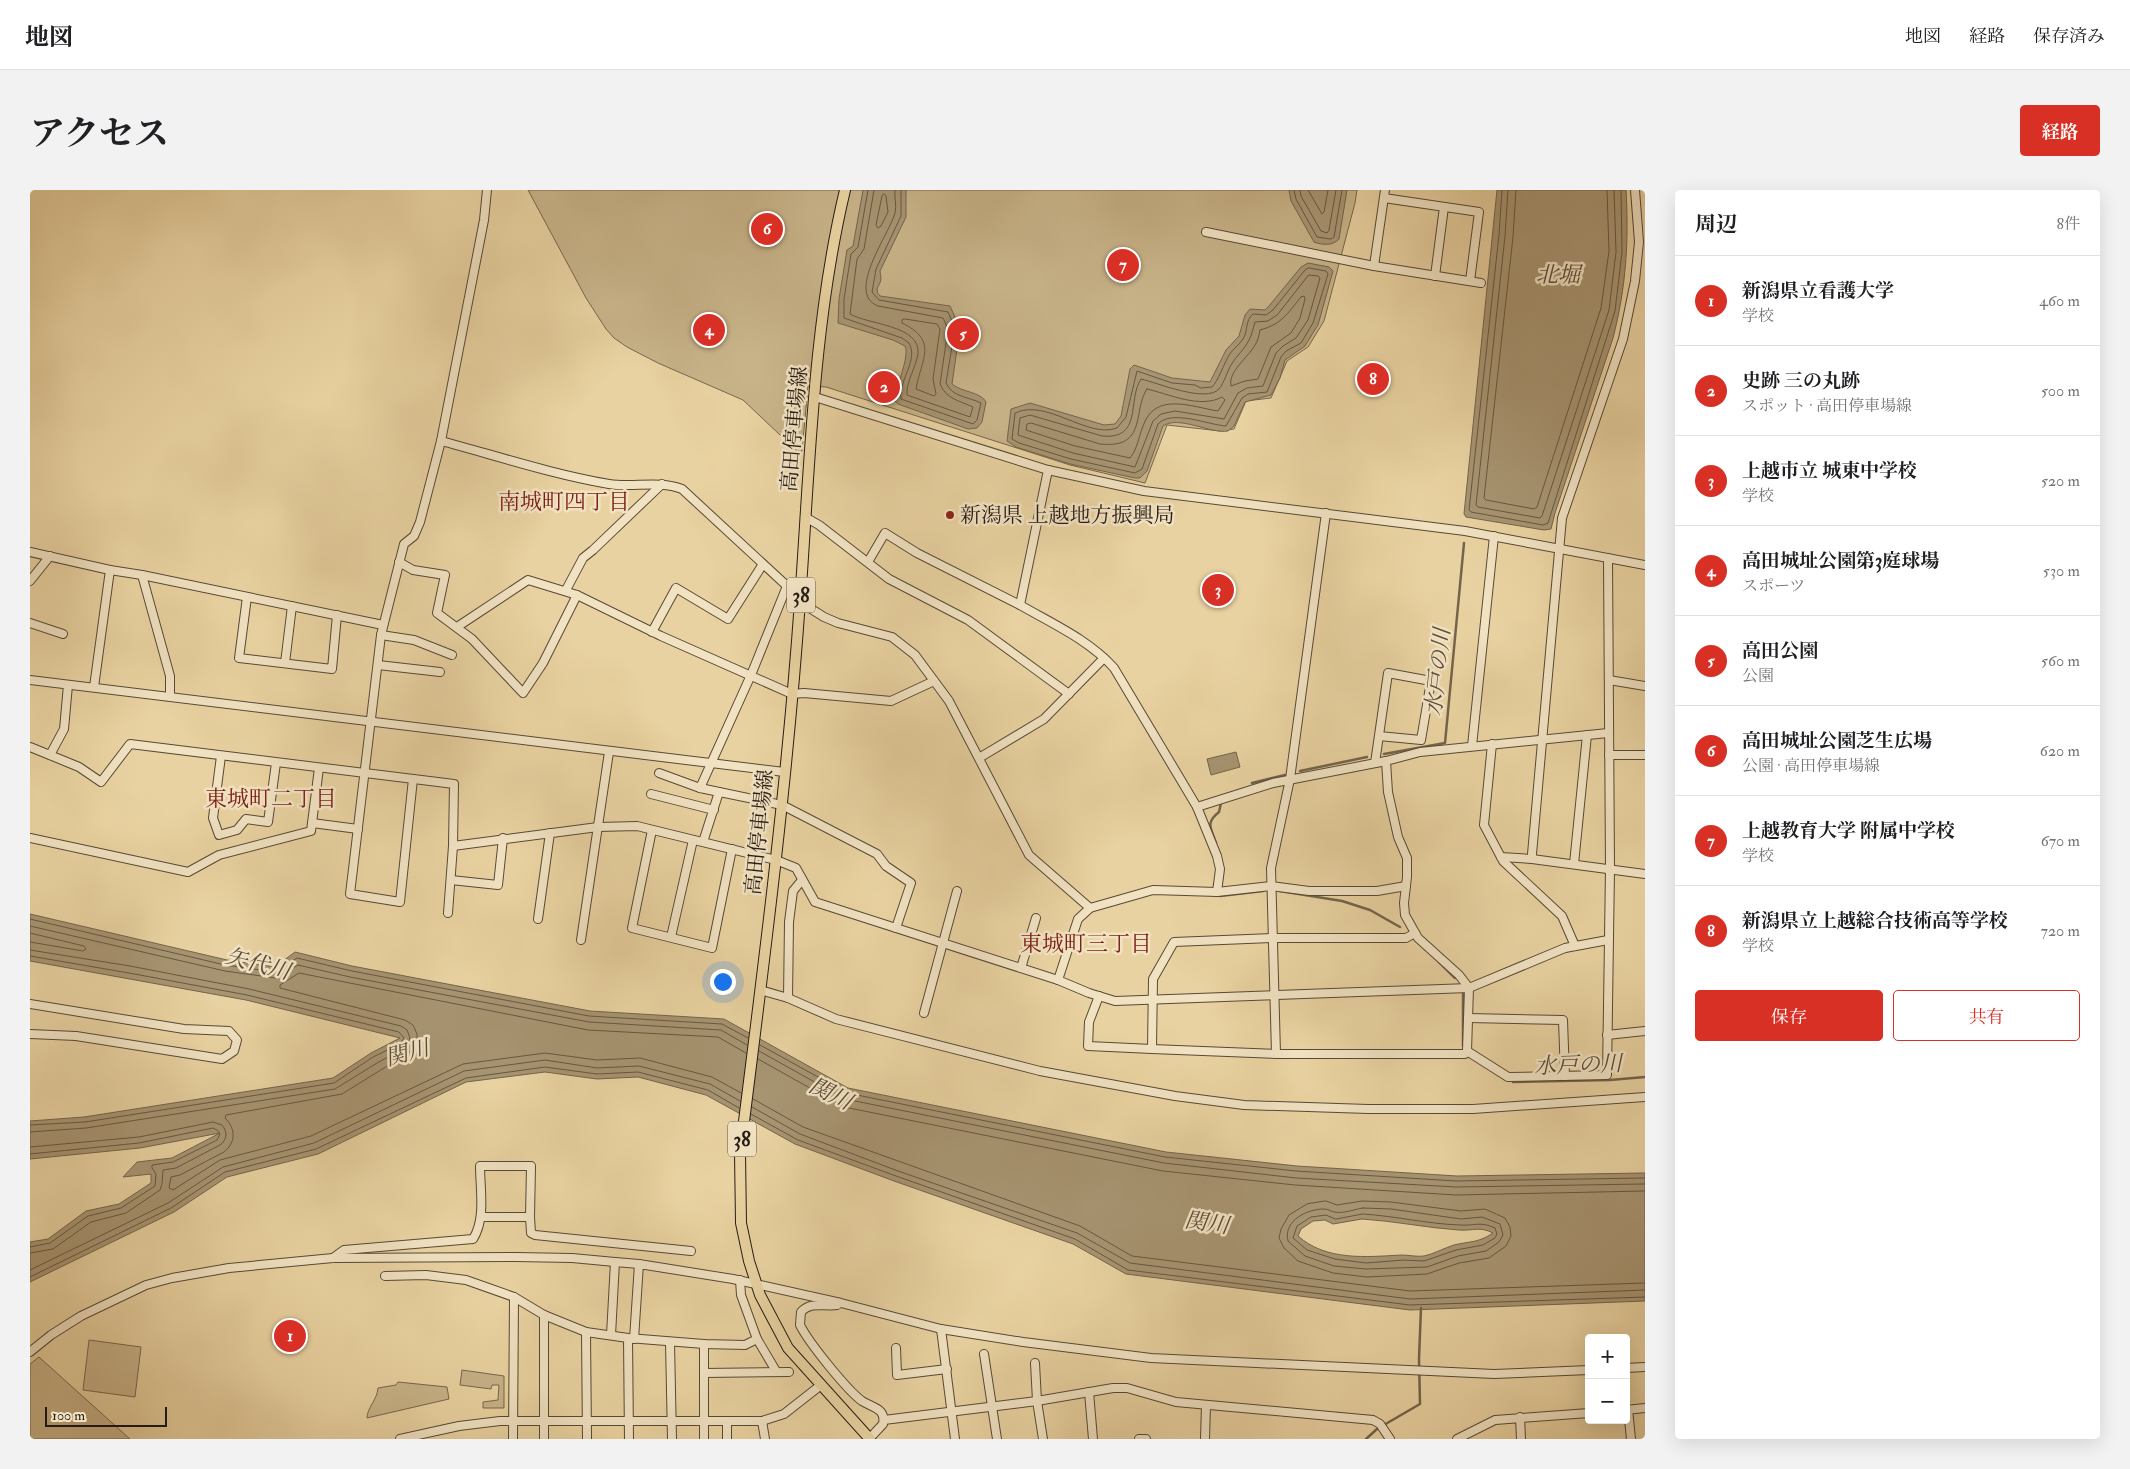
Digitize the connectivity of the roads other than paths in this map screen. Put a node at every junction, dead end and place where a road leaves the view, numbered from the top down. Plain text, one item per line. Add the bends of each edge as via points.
1 (487, 190) edge
2 (845, 190) edge
3 (1635, 190) edge
4 (1385, 194) edge
5 (1444, 207) junction
6 (1206, 232) dead end
7 (1374, 266) junction
8 (1435, 276) junction
9 (1470, 281) junction
10 (1481, 283) dead end
11 (815, 397) junction
12 (441, 441) junction
13 (1048, 470) junction
14 (662, 484) junction
15 (1326, 513) junction
16 (805, 517) junction
17 (1494, 536) junction
18 (1558, 547) junction
19 (30, 552) edge
20 (50, 556) junction
21 (1608, 558) junction
22 (399, 562) junction
23 (868, 562) junction
24 (763, 564) junction
25 (1645, 565) edge
26 (110, 570) junction
27 (142, 575) junction
28 (30, 581) edge
29 (787, 586) junction
30 (566, 590) junction
31 (801, 590) junction
32 (577, 595) junction
33 (247, 597) junction
34 (800, 602) junction
35 (1020, 605) junction
36 (292, 606) junction
37 (337, 615) junction
38 (30, 623) edge
39 (383, 625) junction
40 (458, 627) junction
41 (652, 632) junction
42 (63, 634) dead end
43 (381, 635) junction
44 (452, 655) dead end
45 (1104, 658) junction
46 (285, 663) junction
47 (378, 664) junction
48 (440, 672) dead end
49 (751, 675) junction
50 (30, 680) edge
51 (1609, 680) junction
52 (934, 681) junction
53 (68, 685) junction
54 (1645, 686) edge
55 (94, 687) junction
56 (792, 694) junction
57 (1069, 694) junction
58 (170, 696) junction
59 (371, 723) junction
60 (1608, 733) junction
61 (1587, 735) junction
62 (1379, 736) junction
63 (1543, 738) junction
64 (1492, 744) junction
65 (1472, 746) junction
66 (30, 747) edge
67 (609, 752) junction
68 (50, 755) junction
69 (1609, 755) junction
70 (1645, 755) edge
71 (221, 756) junction
72 (979, 758) junction
73 (1386, 761) junction
74 (276, 763) junction
75 (1375, 763) junction
76 (710, 764) junction
77 (319, 768) junction
78 (784, 772) junction
79 (364, 773) junction
80 (658, 773) dead end
81 (413, 779) junction
82 (1290, 779) junction
83 (700, 788) junction
84 (719, 792) junction
85 (651, 794) dead end
86 (782, 805) junction
87 (1196, 807) junction
88 (714, 810) junction
89 (312, 823) junction
90 (598, 827) junction
91 (358, 829) junction
92 (652, 830) junction
93 (550, 832) junction
94 (30, 838) edge
95 (503, 838) junction
96 (693, 840) junction
97 (703, 842) junction
98 (453, 846) junction
99 (732, 849) junction
100 (1500, 857) junction
101 (1532, 859) junction
102 (776, 860) junction
103 (1574, 864) junction
104 (1610, 869) junction
105 (1645, 874) edge
106 (451, 880) junction
107 (802, 880) junction
108 (1271, 886) junction
109 (1406, 886) junction
110 (957, 891) dead end
111 (1217, 892) junction
112 (1090, 908) junction
113 (448, 913) dead end
114 (1036, 918) dead end
115 (538, 919) dead end
116 (896, 928) junction
117 (1416, 933) junction
118 (671, 937) junction
119 (1272, 938) junction
120 (581, 940) dead end
121 (1608, 940) junction
122 (944, 943) junction
123 (1575, 946) junction
124 (1020, 968) junction
125 (1058, 980) junction
126 (1469, 988) junction
127 (760, 995) junction
128 (1099, 996) junction
129 (1274, 996) junction
130 (788, 998) junction
131 (1152, 999) junction
132 (30, 1004) edge
133 (924, 1013) dead end
134 (1468, 1018) junction
135 (1645, 1031) edge
136 (30, 1034) edge
137 (1607, 1035) junction
138 (1152, 1049) junction
139 (1467, 1051) junction
140 (1276, 1054) junction
141 (1565, 1076) junction
142 (1645, 1097) edge
143 (481, 1217) junction
144 (530, 1217) junction
145 (691, 1251) dead end
146 (333, 1258) junction
147 (615, 1262) junction
148 (639, 1264) junction
149 (385, 1276) dead end
150 (740, 1280) junction
151 (755, 1281) junction
152 (514, 1297) junction
153 (841, 1303) junction
154 (544, 1315) junction
155 (942, 1328) junction
156 (586, 1332) junction
157 (611, 1336) junction
158 (631, 1338) junction
159 (757, 1339) junction
160 (670, 1342) junction
161 (704, 1344) junction
162 (896, 1348) dead end
163 (30, 1352) edge
164 (984, 1354) dead end
165 (1035, 1363) dead end
166 (1630, 1368) edge
167 (1645, 1368) edge
168 (947, 1369) junction
169 (1585, 1370) edge
170 (776, 1372) junction
171 (790, 1372) dead end
172 (704, 1373) junction
173 (821, 1385) junction
174 (1089, 1392) junction
175 (1037, 1400) junction
176 (1206, 1405) junction
177 (992, 1406) junction
178 (1645, 1408) edge
179 (1630, 1409) edge
180 (952, 1410) junction
181 (1585, 1412) edge
182 (1520, 1418) junction
183 (704, 1420) junction
184 (884, 1420) junction
185 (512, 1421) junction
186 (586, 1421) junction
187 (629, 1421) junction
188 (672, 1421) junction
189 (727, 1421) junction
190 (762, 1421) junction
191 (543, 1422) junction
192 (1628, 1424) edge
193 (400, 1439) edge
194 (513, 1439) edge
195 (544, 1439) edge
196 (587, 1439) edge
197 (629, 1439) edge
198 (672, 1439) edge
199 (704, 1439) edge
200 (727, 1439) edge
201 (765, 1439) edge
202 (870, 1439) edge
203 (955, 1439) edge
204 (997, 1439) edge
205 (1043, 1439) edge
206 (1093, 1439) edge
207 (1139, 1439) edge
208 (1146, 1439) edge
209 (1205, 1439) edge
210 (1390, 1439) edge
211 (1457, 1439) edge
212 (1521, 1439) edge
213 (1630, 1439) edge

1 - 12 street
2 - 11 main road, 高田停車場線 / 38 via 829,265
3 - 18 street via 1639,242 1623,339 1562,518
4 - 5 street
4 - 7 street
5 - 8 street
5 - 9 street via 1479,212
6 - 7 street
7 - 8 street
8 - 9 street
9 - 10 street
11 - 13 street
11 - 16 main road, 高田停車場線 / 38
12 - 14 street via 585,480 613,485
12 - 22 street via 420,522 414,536 404,544
13 - 15 street via 1144,491
13 - 35 street
14 - 24 street via 682,489
14 - 30 street via 583,558
15 - 17 street
15 - 82 street
16 - 23 street
16 - 31 main road, 高田停車場線 / 38
17 - 18 street
17 - 65 street
18 - 21 street
18 - 63 street
19 - 20 street
20 - 26 street
20 - 28 street
21 - 25 street
21 - 51 street
22 - 39 street
22 - 40 street via 413,570 445,575 437,613
23 - 35 street via 885,533
23 - 57 street via 888,579 968,620
24 - 29 street
24 - 41 street via 728,619 676,588
26 - 27 street
26 - 55 street
27 - 33 street
27 - 58 street via 170,676
29 - 31 street
29 - 49 street
30 - 32 street
30 - 40 street via 528,580
31 - 34 main road, 高田停車場線 / 38
32 - 40 street via 543,663 523,693
32 - 41 street
33 - 36 street
33 - 46 street via 239,658
34 - 52 street via 838,623 898,641 915,655
34 - 56 main road, 高田停車場線 / 38
35 - 45 street via 1081,640
36 - 37 street
36 - 46 street
37 - 39 street
37 - 46 street via 332,669
38 - 42 street
39 - 43 street
41 - 49 street
43 - 44 street via 414,640
43 - 47 street
45 - 57 street
45 - 87 street via 1114,668
47 - 48 street
47 - 59 street
49 - 56 street
49 - 76 street
50 - 53 street
51 - 54 street
51 - 60 street
52 - 56 street via 891,701
52 - 72 street
53 - 55 street
53 - 68 street via 64,729
55 - 58 street
56 - 78 main road, 高田停車場線 / 38
57 - 72 street via 1044,719
58 - 59 street
59 - 67 street
59 - 79 street
60 - 61 street
60 - 69 street
61 - 63 street
61 - 103 street
62 - 62 street via 1421,740 1431,681 1388,673
62 - 75 street
63 - 64 street
63 - 101 street
64 - 65 street
64 - 100 street via 1484,825
65 - 73 street via 1420,752
66 - 68 street
67 - 76 street
67 - 90 street
68 - 71 street via 101,782 130,744
69 - 70 street
69 - 104 street
71 - 74 street
71 - 74 street via 213,818 219,835 238,830 246,819 268,822
72 - 112 street via 1029,855
73 - 75 street
73 - 109 street via 1388,792 1398,837 1407,858
74 - 77 street
75 - 82 street
76 - 78 street
76 - 83 street
77 - 79 street
77 - 89 street
78 - 86 main road, 高田停車場線 / 38
79 - 81 street
79 - 91 street
80 - 83 street
81 - 91 street via 400,902 350,894
81 - 98 street via 454,784
82 - 87 street
82 - 108 street via 1271,868
83 - 84 street
84 - 86 street
84 - 88 street
85 - 88 street
86 - 102 main road, 高田停車場線 / 38
86 - 116 street via 877,854 886,866 911,883
87 - 111 street via 1217,856 1220,869
88 - 97 street
89 - 91 street
89 - 94 street via 311,831 219,855 188,872
90 - 92 street via 637,826
90 - 93 street
90 - 120 street
92 - 96 street
92 - 118 street via 632,928
93 - 95 street
93 - 115 street
95 - 98 street
95 - 106 street via 498,885
96 - 97 street
96 - 118 street
97 - 99 street
98 - 106 street
99 - 102 street
99 - 118 street via 712,948
100 - 101 street
100 - 123 street via 1562,916
101 - 103 street
102 - 107 street via 796,868
102 - 127 main road, 高田停車場線 / 38
103 - 104 street
104 - 105 street
104 - 121 street
106 - 113 street
107 - 116 street via 815,902
107 - 130 street via 793,891 789,922
108 - 109 street via 1309,891 1378,891
108 - 111 street
108 - 119 street
109 - 117 street via 1404,910
110 - 122 street
111 - 112 street via 1153,890
112 - 125 street via 1078,918
114 - 124 street
116 - 122 street
117 - 119 street via 1406,938
117 - 126 street
119 - 129 street
119 - 131 street via 1174,942 1153,979
121 - 123 street
121 - 137 street
122 - 124 street
122 - 133 street
123 - 126 street
124 - 125 street
125 - 128 street
126 - 129 street
126 - 134 street
127 - 130 street
127 - 151 main road, 高田停車場線 / 38 via 739,1172 741,1223
128 - 131 street via 1115,1001
128 - 138 street via 1089,1022 1088,1046
129 - 131 street
129 - 140 street
130 - 142 street via 836,1019 1040,1071 1174,1096 1244,1105 1473,1109
131 - 138 street
132 - 136 street via 184,1029 229,1031 237,1040 234,1052 222,1059 76,1036
134 - 139 street
134 - 141 street via 1563,1020
135 - 137 street
137 - 141 street via 1607,1075
138 - 140 street
139 - 140 street via 1465,1054
139 - 141 street via 1508,1077
143 - 144 street
143 - 144 street via 480,1166 530,1166
143 - 146 street via 473,1239 344,1250
144 - 145 street via 531,1233 535,1236
146 - 147 street via 516,1257
146 - 163 street via 229,1268 146,1285 81,1316
147 - 148 street
147 - 157 street
148 - 150 street
148 - 158 street
149 - 152 street via 426,1275 466,1280
150 - 151 street
150 - 159 street via 741,1296
151 - 153 street
151 - 173 main road, 高田停車場線 / 38 via 788,1348
152 - 154 street
152 - 185 street
153 - 155 street
153 - 184 street via 808,1307 801,1312 800,1325 831,1368 862,1400 879,1409
154 - 156 street
154 - 191 street
155 - 168 street
155 - 169 street via 1023,1342 1160,1358 1494,1374
156 - 157 street
156 - 186 street
157 - 158 street
158 - 160 street
158 - 187 street
159 - 161 street via 745,1345
159 - 170 street
160 - 161 street
160 - 188 street
161 - 172 street
162 - 168 street via 898,1374
164 - 177 street
165 - 175 street
166 - 167 street
168 - 180 street
170 - 171 street
170 - 172 street
172 - 183 street
173 - 190 street via 784,1414
173 - 202 main road, 高田停車場線 / 38
174 - 175 street
174 - 176 street via 1127,1388 1176,1402
174 - 206 street
175 - 177 street
175 - 205 street
176 - 209 street
176 - 210 street via 1372,1420 1380,1424
177 - 180 street
177 - 204 street
178 - 179 street
180 - 184 street
180 - 203 street
181 - 182 street
182 - 211 street via 1495,1420
182 - 212 street
183 - 188 street
183 - 189 street
183 - 199 street
184 - 202 street
185 - 191 street
185 - 193 street via 459,1426
185 - 194 street
186 - 187 street
186 - 191 street
186 - 196 street
187 - 188 street
187 - 197 street
188 - 198 street
189 - 190 street
189 - 200 street
190 - 201 street
191 - 195 street
192 - 213 street
207 - 208 street

